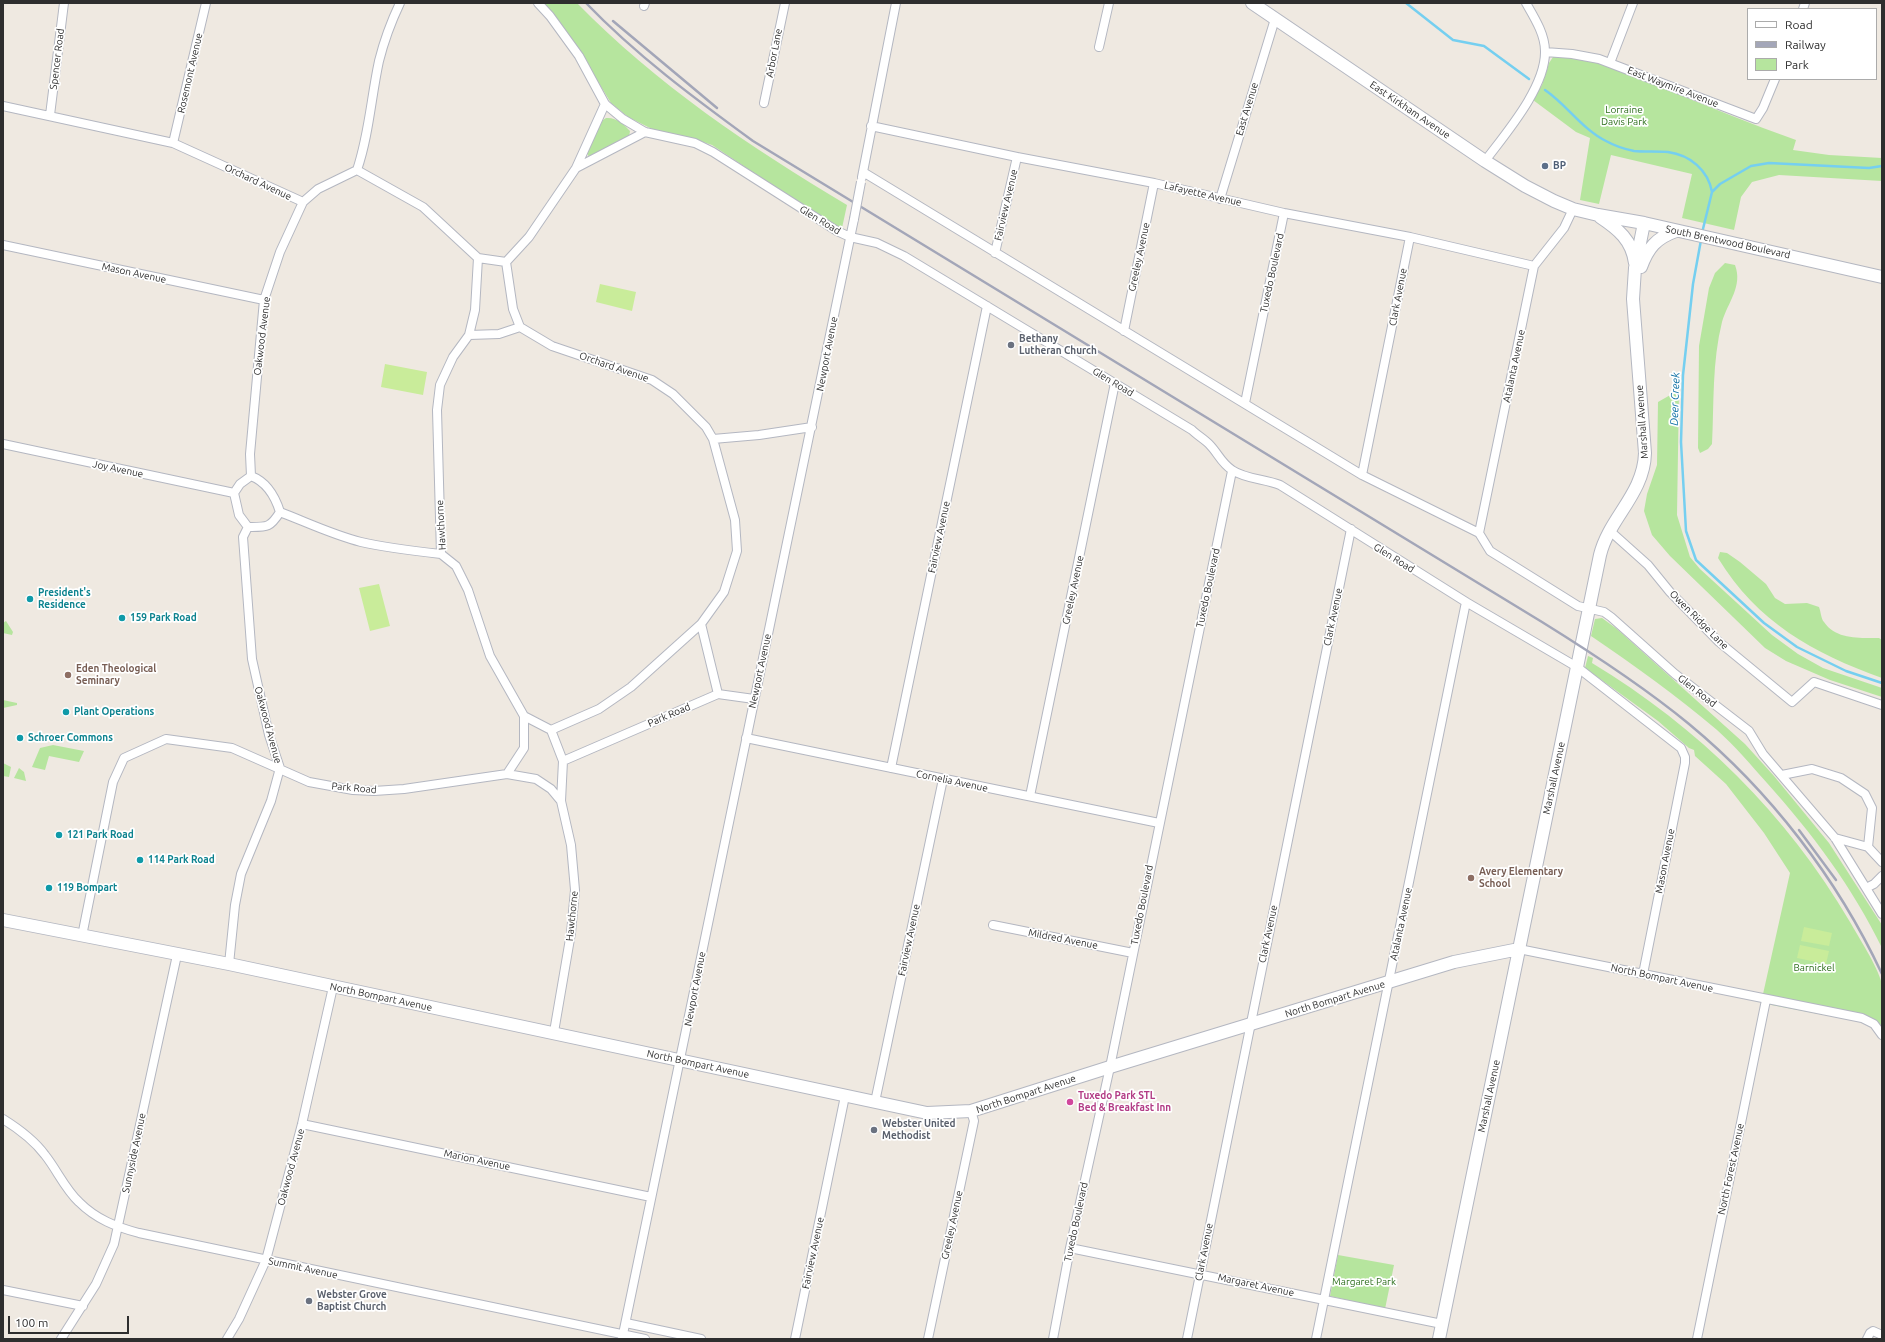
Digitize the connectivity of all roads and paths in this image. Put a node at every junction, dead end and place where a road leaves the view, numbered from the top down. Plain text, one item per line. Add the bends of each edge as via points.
1 (64, 3) edge
2 (206, 3) edge
3 (400, 3) edge
4 (538, 3) edge
5 (785, 3) edge
6 (896, 3) edge
7 (1109, 3) edge
8 (1252, 3) edge
9 (1526, 3) edge
10 (1633, 3) edge
11 (1275, 19) junction
12 (1098, 47) dead end
13 (1545, 52) junction
14 (1610, 63) junction
15 (1775, 80) edge
16 (764, 103) dead end
17 (605, 104) junction
18 (3, 106) edge
19 (50, 115) junction
20 (871, 126) junction
21 (645, 132) junction
22 (173, 142) junction
23 (1017, 157) junction
24 (1485, 160) junction
25 (576, 168) junction
26 (357, 170) junction
27 (863, 172) junction
28 (1154, 183) junction
29 (1220, 198) junction
30 (303, 202) junction
31 (1573, 209) junction
32 (1284, 213) junction
33 (1598, 215) junction
34 (1644, 224) junction
35 (1682, 232) junction
36 (850, 237) junction
37 (1410, 237) junction
38 (3, 246) edge
39 (995, 253) junction
40 (478, 258) junction
41 (506, 262) junction
42 (1534, 266) junction
43 (1635, 268) junction
44 (1882, 277) edge
45 (1633, 299) junction
46 (264, 300) junction
47 (987, 306) junction
48 (520, 327) junction
49 (1124, 331) junction
50 (469, 335) junction
51 (1115, 383) junction
52 (1245, 403) junction
53 (812, 427) junction
54 (713, 439) junction
55 (3, 444) edge
56 (1232, 471) junction
57 (1362, 475) junction
58 (251, 476) junction
59 (234, 493) junction
60 (280, 512) junction
61 (248, 527) junction
62 (1351, 530) junction
63 (1610, 531) junction
64 (1479, 534) junction
65 (441, 554) junction
66 (1466, 602) junction
67 (1589, 609) junction
68 (701, 624) junction
69 (1577, 667) junction
70 (718, 694) junction
71 (754, 699) junction
72 (1882, 705) edge
73 (524, 716) junction
74 (551, 730) junction
75 (746, 738) junction
76 (1681, 748) joint
77 (563, 761) junction
78 (280, 768) junction
79 (891, 768) junction
80 (507, 774) junction
81 (1782, 775) junction
82 (943, 779) junction
83 (1030, 796) junction
84 (561, 801) junction
85 (1159, 823) junction
86 (1835, 838) junction
87 (1868, 847) junction
88 (1882, 862) edge
89 (1882, 876) edge
90 (1866, 888) junction
91 (1882, 914) edge
92 (3, 920) edge
93 (993, 925) dead end
94 (82, 936) junction
95 (1519, 949) junction
96 (1132, 953) junction
97 (177, 955) junction
98 (229, 964) junction
99 (1643, 974) junction
100 (1389, 982) junction
101 (333, 987) junction
102 (1766, 1000) junction
103 (1250, 1025) junction
104 (554, 1032) junction
105 (1882, 1035) edge
106 (681, 1060) junction
107 (1110, 1067) junction
108 (845, 1096) junction
109 (875, 1102) junction
110 (971, 1111) junction
111 (3, 1119) edge
112 (302, 1124) junction
113 (651, 1197) junction
114 (118, 1228) junction
115 (1070, 1248) junction
116 (266, 1260) junction
117 (1200, 1274) junction
118 (3, 1290) edge
119 (1324, 1299) junction
120 (83, 1306) junction
121 (626, 1323) junction
122 (1442, 1324) junction
123 (1882, 1335) edge
124 (623, 1336) edge
125 (61, 1339) edge
126 (227, 1339) edge
127 (645, 1339) edge
128 (701, 1339) edge
129 (795, 1339) edge
130 (928, 1339) edge
131 (1053, 1339) edge
132 (1186, 1339) edge
133 (1316, 1339) edge
134 (1439, 1339) edge
135 (1697, 1339) edge
136 (1867, 1339) edge

1 - 19 street, Spencer Road
2 - 22 street, Rosemont Avenue
3 - 26 street via 379,61 364,149
4 - 17 street, Glen Road via 579,56
5 - 16 street, Arbor Lane
6 - 20 street, Newport Avenue
7 - 12 street
8 - 11 street, East Kirkham Avenue
9 - 13 street via 1542,35
10 - 14 street
11 - 24 street, East Kirkham Avenue
11 - 29 street, East Avenue
13 - 14 street, East Waymire Avenue via 1586,56
13 - 24 street via 1540,78 1534,91
14 - 15 street, East Waymire Avenue via 1756,118
17 - 21 street, Glen Road
17 - 25 street
18 - 19 street, Orchard Avenue
19 - 22 street, Orchard Avenue
20 - 23 street, Lafayette Avenue
20 - 27 street, Newport Avenue
21 - 25 street
21 - 36 street, Glen Road via 695,143 714,152
22 - 30 street, Orchard Avenue
23 - 28 street, Lafayette Avenue
23 - 39 street, Fairview Avenue
24 - 31 street, East Kirkham Avenue via 1525,186
25 - 41 street via 529,237
26 - 30 street, Orchard Avenue via 318,189
26 - 40 street via 423,207
27 - 36 street, Newport Avenue, bridge
27 - 39 street
28 - 29 street, Lafayette Avenue
28 - 49 street, Greeley Avenue
29 - 32 street, Lafayette Avenue
30 - 46 street, Oakwood Avenue via 280,252
31 - 33 street, South Brentwood Boulevard
31 - 42 street, Atalanta Avenue via 1564,228
32 - 37 street, Lafayette Avenue
32 - 52 street, Tuxedo Boulevard
33 - 34 street, South Brentwood Boulevard
33 - 43 street via 1619,230 1627,240 1634,254
34 - 35 street, South Brentwood Boulevard
34 - 43 street, Marshall Avenue
35 - 44 street, South Brentwood Boulevard
35 - 45 street via 1667,234 1649,248 1639,270
36 - 47 street, Glen Road via 877,243 904,256
36 - 53 street, Newport Avenue
37 - 42 street, Lafayette Avenue
37 - 57 street, Clark Avenue
38 - 46 street, Mason Avenue
39 - 49 street
40 - 41 street
40 - 50 street, Hawthorne via 475,310
41 - 48 street via 513,308
42 - 64 street, Atalanta Avenue
43 - 45 street, Marshall Avenue
45 - 63 street, Marshall Avenue via 1645,459 1636,490
46 - 58 street, Oakwood Avenue via 250,454
47 - 51 street, Glen Road
47 - 79 street, Fairview Avenue
48 - 50 street via 499,334
48 - 54 street, Orchard Avenue via 552,346 652,380 672,394 706,427
49 - 52 street
50 - 65 street, Hawthorne via 453,357 440,385 437,410
51 - 56 street, Glen Road via 1192,430 1210,445 1221,462
51 - 83 street, Greeley Avenue
52 - 57 street
53 - 54 street
53 - 71 street, Newport Avenue
54 - 68 street via 735,520 737,551 724,592
55 - 59 street, Joy Avenue
56 - 62 street, Glen Road via 1280,485
56 - 85 street, Tuxedo Boulevard
57 - 64 street
58 - 59 street via 240,484
58 - 60 street via 274,495
59 - 61 street via 239,515
60 - 61 street via 273,524
60 - 65 street via 360,541
61 - 78 street, Oakwood Avenue via 243,537 252,659
62 - 66 street, Glen Road
62 - 103 street, Clark Avenue
63 - 67 street, Marshall Avenue via 1601,548
63 - 72 street, Owen Ridge Lane via 1648,565 1670,592 1719,642 1792,702 1814,682
64 - 67 street, Glen Road via 1490,551 1578,606
65 - 73 street, Hawthorne via 456,566 468,590 490,656
66 - 69 street, Glen Road
66 - 100 street, Atalanta Avenue
67 - 69 street, Marshall Avenue
67 - 81 street, Glen Road via 1604,612 1611,617 1675,674 1749,731 1763,754
68 - 70 street
68 - 74 street via 631,687 599,709
69 - 76 street, Glen Road
69 - 95 street, Marshall Avenue
70 - 71 street
70 - 77 street, Park Road
71 - 75 street, Newport Avenue
73 - 74 street
73 - 80 street, Hawthorne via 524,748
74 - 77 street
75 - 79 street, Cornelia Avenue
75 - 106 street, Newport Avenue
76 - 99 street, Mason Avenue via 1685,763
77 - 84 street
78 - 80 street, Park Road via 309,782 374,792
78 - 94 street, Park Road via 232,748 166,739 124,758 113,782
78 - 98 street, Oakwood Avenue via 271,801 241,874
79 - 82 street, Cornelia Avenue
80 - 84 street, Park Road via 536,779 551,789
81 - 86 street, Glen Road
81 - 87 street via 1812,769 1842,778 1865,794 1872,808
82 - 83 street, Cornelia Avenue
82 - 109 street, Fairview Avenue
83 - 85 street, Cornelia Avenue
84 - 104 street, Hawthorne via 571,845 575,890 571,932
85 - 96 street, Tuxedo Boulevard
86 - 87 street
86 - 90 street, Glen Road
87 - 88 street
89 - 90 street
90 - 91 street, Glen Road
92 - 94 street, North Bompart Avenue
93 - 96 street, Mildred Avenue
94 - 97 street, North Bompart Avenue
95 - 99 street, North Bompart Avenue
95 - 100 street, North Bompart Avenue via 1454,962
95 - 122 street, Marshall Avenue
96 - 107 street, Tuxedo Boulevard
97 - 98 street, North Bompart Avenue
97 - 114 street, Sunnyside Avenue
98 - 101 street, North Bompart Avenue
99 - 102 street, North Bompart Avenue
100 - 103 street, North Bompart Avenue
100 - 119 street, Atalanta Avenue
101 - 104 street, North Bompart Avenue
101 - 112 street, Oakwood Avenue
102 - 105 street, North Bompart Avenue via 1862,1018 1874,1024
102 - 135 street, North Forest Avenue
103 - 107 street, North Bompart Avenue
103 - 117 street, Clark Avenue
104 - 106 street, North Bompart Avenue
106 - 108 street, North Bompart Avenue
106 - 113 street, Newport Avenue
107 - 110 street, North Bompart Avenue
107 - 115 street, Tuxedo Boulevard
108 - 109 street, North Bompart Avenue
108 - 129 street, Fairview Avenue
109 - 110 street, North Bompart Avenue via 927,1113
110 - 130 street, Greeley Avenue via 974,1121
111 - 114 street, Summit Avenue via 36,1144 78,1202
112 - 113 street, Marion Avenue
112 - 116 street, Oakwood Avenue
113 - 121 street, Newport Avenue
114 - 116 street, Summit Avenue
114 - 120 street, Sunnyside Avenue via 106,1264
115 - 117 street, Margaret Avenue
115 - 131 street, Tuxedo Boulevard
116 - 124 street, Summit Avenue
116 - 126 street, Oakwood Avenue
117 - 119 street, Margaret Avenue
117 - 132 street, Clark Avenue
118 - 120 street
119 - 122 street, Margaret Avenue
119 - 133 street, Atalanta Avenue
120 - 125 street, Sunnyside Avenue
121 - 124 street, Newport Avenue
121 - 128 street
122 - 134 street, Marshall Avenue
123 - 136 street via 1873,1331
124 - 127 street, Summit Avenue

